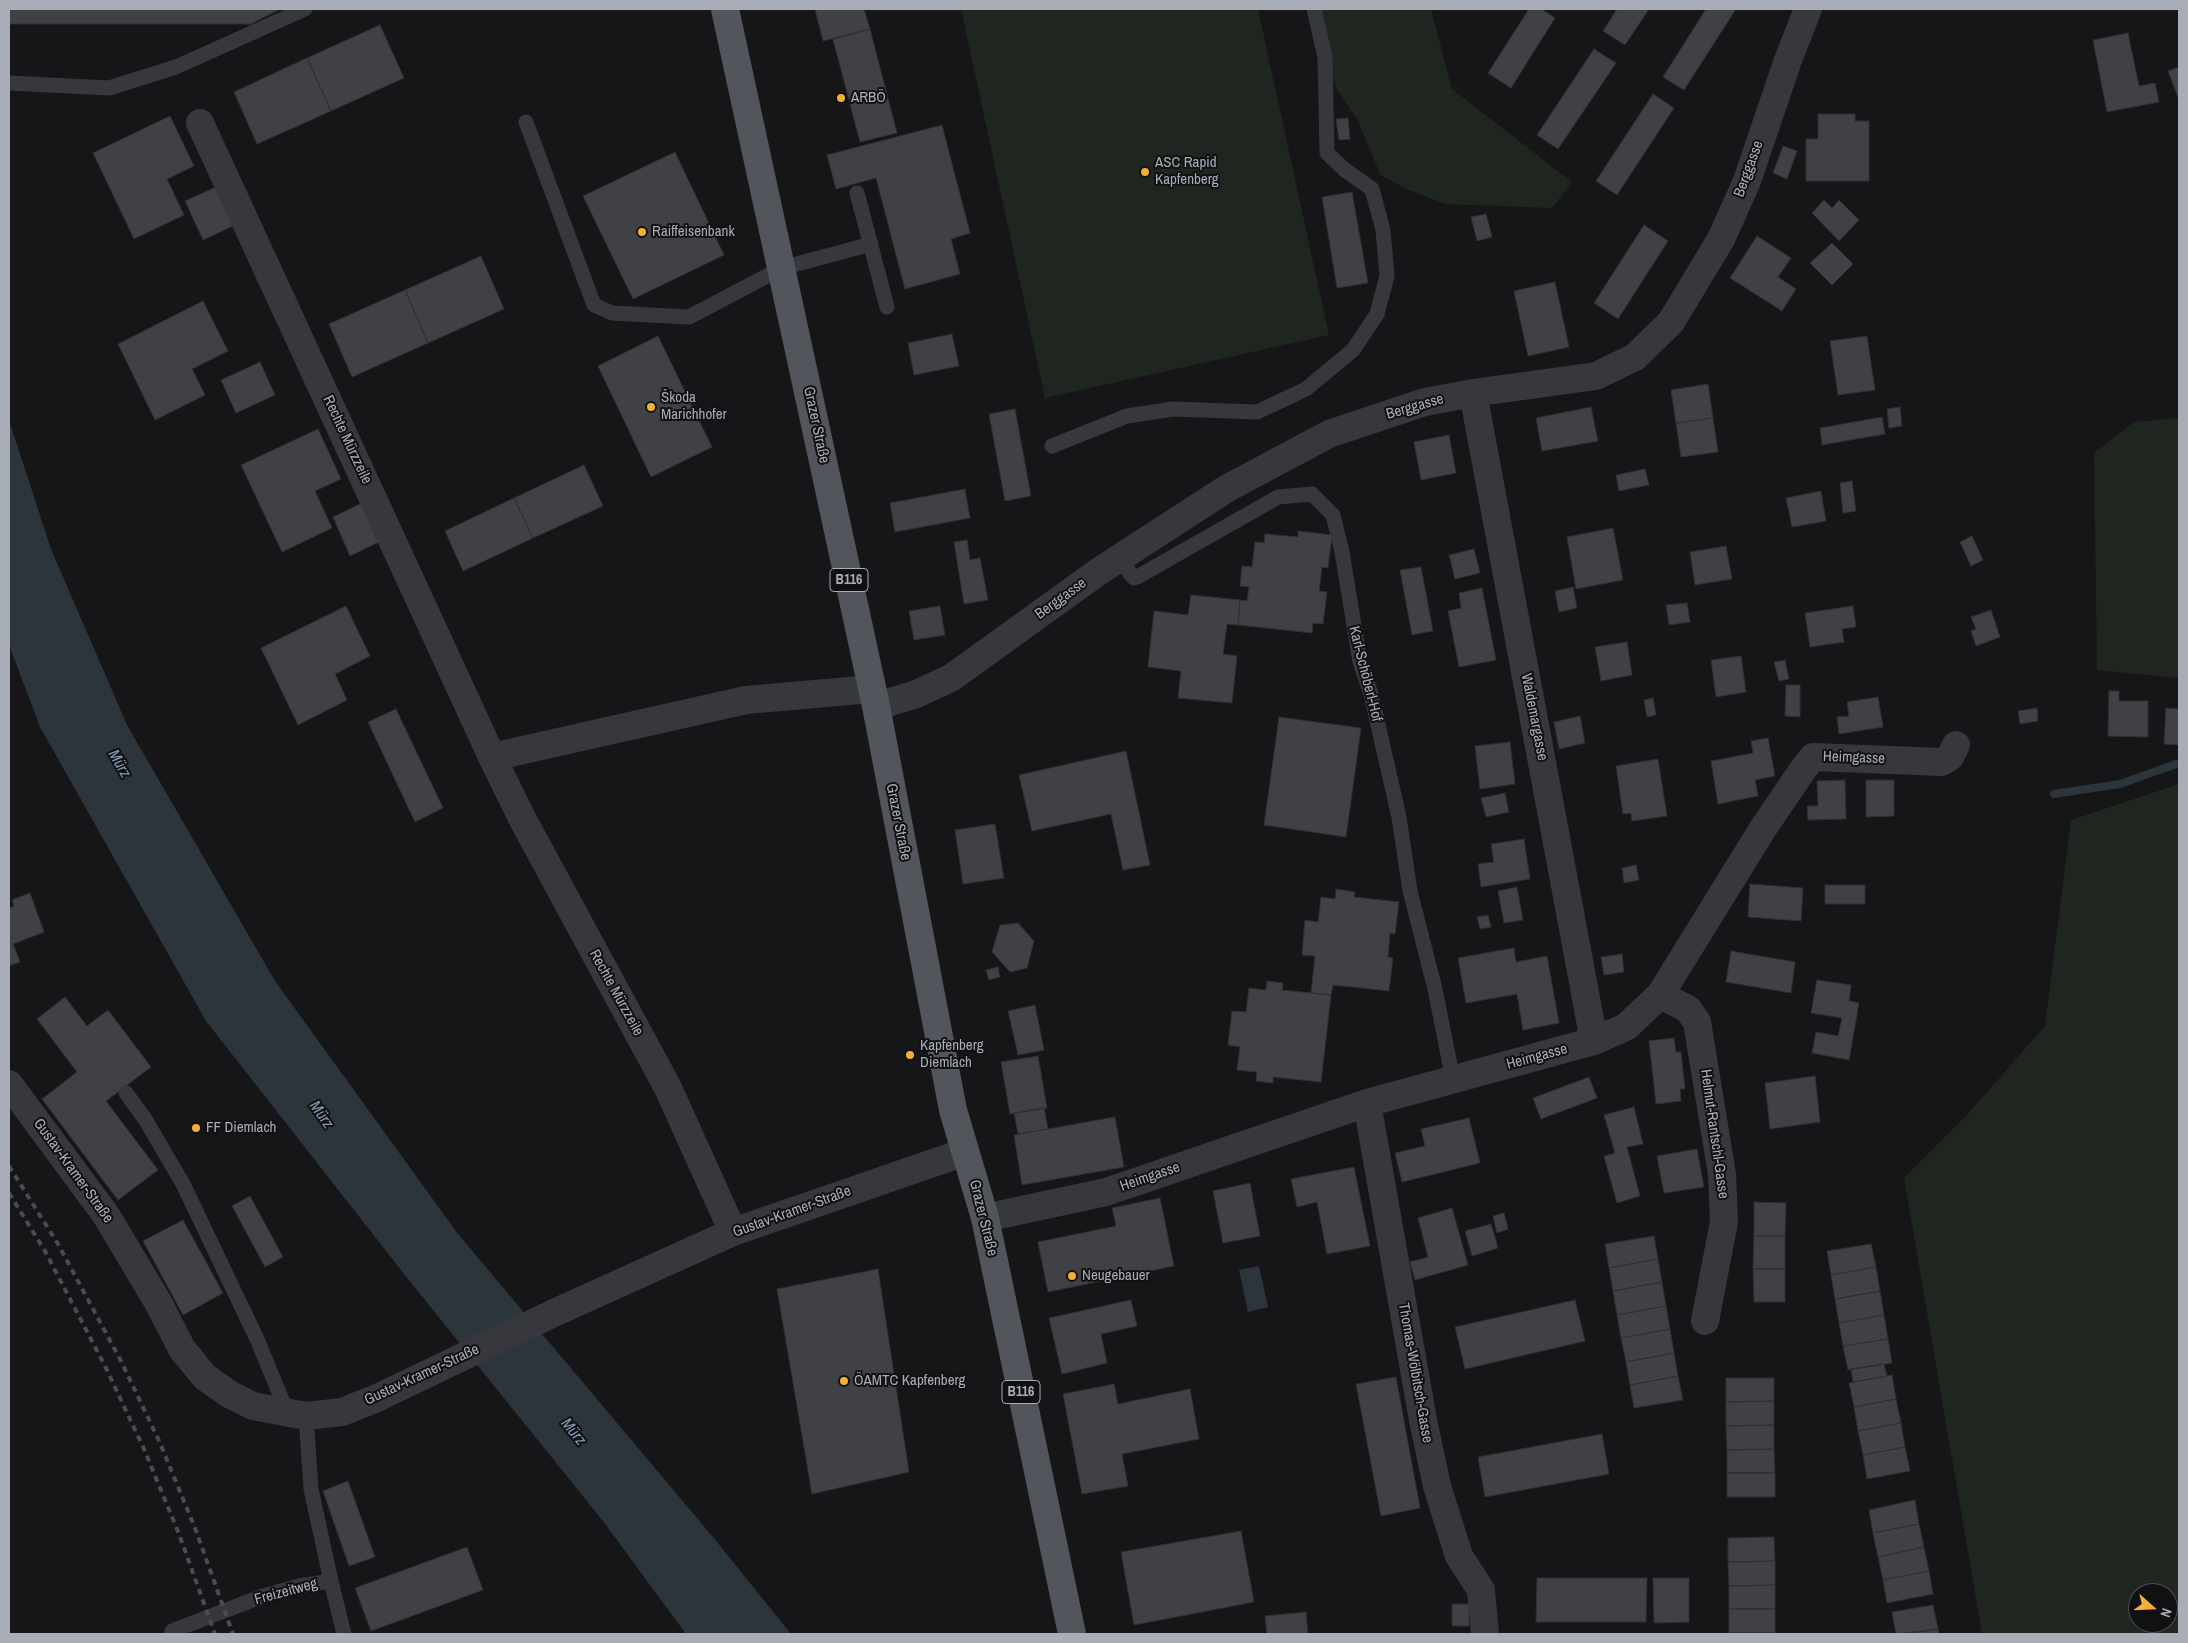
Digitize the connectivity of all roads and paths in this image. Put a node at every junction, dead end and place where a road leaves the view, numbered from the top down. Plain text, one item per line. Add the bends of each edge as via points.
1 (305, 9) edge
2 (725, 9) edge
3 (1314, 9) edge
4 (1808, 9) edge
5 (9, 83) edge
6 (526, 122) dead end
7 (200, 123) dead end
8 (857, 193) dead end
9 (871, 244) junction
10 (782, 268) junction
11 (887, 307) dead end
12 (1473, 393) junction
13 (1052, 446) dead end
14 (1120, 557) junction
15 (874, 698) junction
16 (1956, 745) dead end
17 (492, 757) junction
18 (1660, 995) junction
19 (1594, 1041) junction
20 (1452, 1080) junction
21 (9, 1084) edge
22 (126, 1093) dead end
23 (1368, 1103) junction
24 (965, 1152) junction
25 (984, 1218) junction
26 (733, 1232) junction
27 (1705, 1321) dead end
28 (296, 1414) junction
29 (331, 1581) junction
30 (171, 1634) edge
31 (344, 1634) edge
32 (1072, 1634) edge
33 (1485, 1634) edge

1 - 5 lane via 176,67 109,88
2 - 10 main road, Grazer Straße / B116
3 - 13 lane via 1325,57 1327,153 1372,189 1383,230 1386,276 1377,314 1353,350 1306,389 1257,412 1164,410 1128,416
4 - 12 street, Berggasse via 1747,181 1721,238 1671,322 1634,357 1596,376
6 - 10 lane via 594,304 612,313 689,317
7 - 17 street, Rechte Mürzzeile
8 - 9 lane
9 - 10 lane
9 - 11 lane
10 - 15 main road, Grazer Straße / B116
12 - 14 street, Berggasse via 1425,402 1329,434 1226,489
12 - 19 street, Waldemargasse
14 - 15 street, Berggasse via 950,678 914,695
14 - 20 lane, Karl-Schöberl-Hof via 1134,578 1278,498 1312,494 1333,515 1360,662 1399,817 1410,891 1435,988
15 - 17 street via 746,700
15 - 24 main road, Grazer Straße / B116 via 951,1100
16 - 18 street, Heimgasse via 1950,757 1942,762 1813,757 1762,830
17 - 26 street, Rechte Mürzzeile via 668,1088
18 - 19 street, Heimgasse via 1626,1027
18 - 27 street, Helmut-Rantschl-Gasse via 1688,1010 1697,1022 1722,1174 1724,1222
19 - 20 street, Heimgasse
20 - 23 street, Heimgasse
21 - 28 street, Gustav-Kramer-Straße via 106,1215 182,1349 205,1377 253,1406
22 - 28 lane, Freizeitweg via 183,1184
23 - 25 street, Heimgasse via 1106,1192
23 - 33 street, Thomas-Wölbitsch-Gasse via 1437,1486 1459,1556 1481,1590
24 - 25 main road, Grazer Straße / B116
24 - 26 street, Gustav-Kramer-Straße
25 - 32 main road, Grazer Straße / B116
26 - 28 street, Gustav-Kramer-Straße via 376,1398 342,1412
28 - 29 lane, Freizeitweg
29 - 30 lane, Freizeitweg via 263,1596
29 - 31 lane

